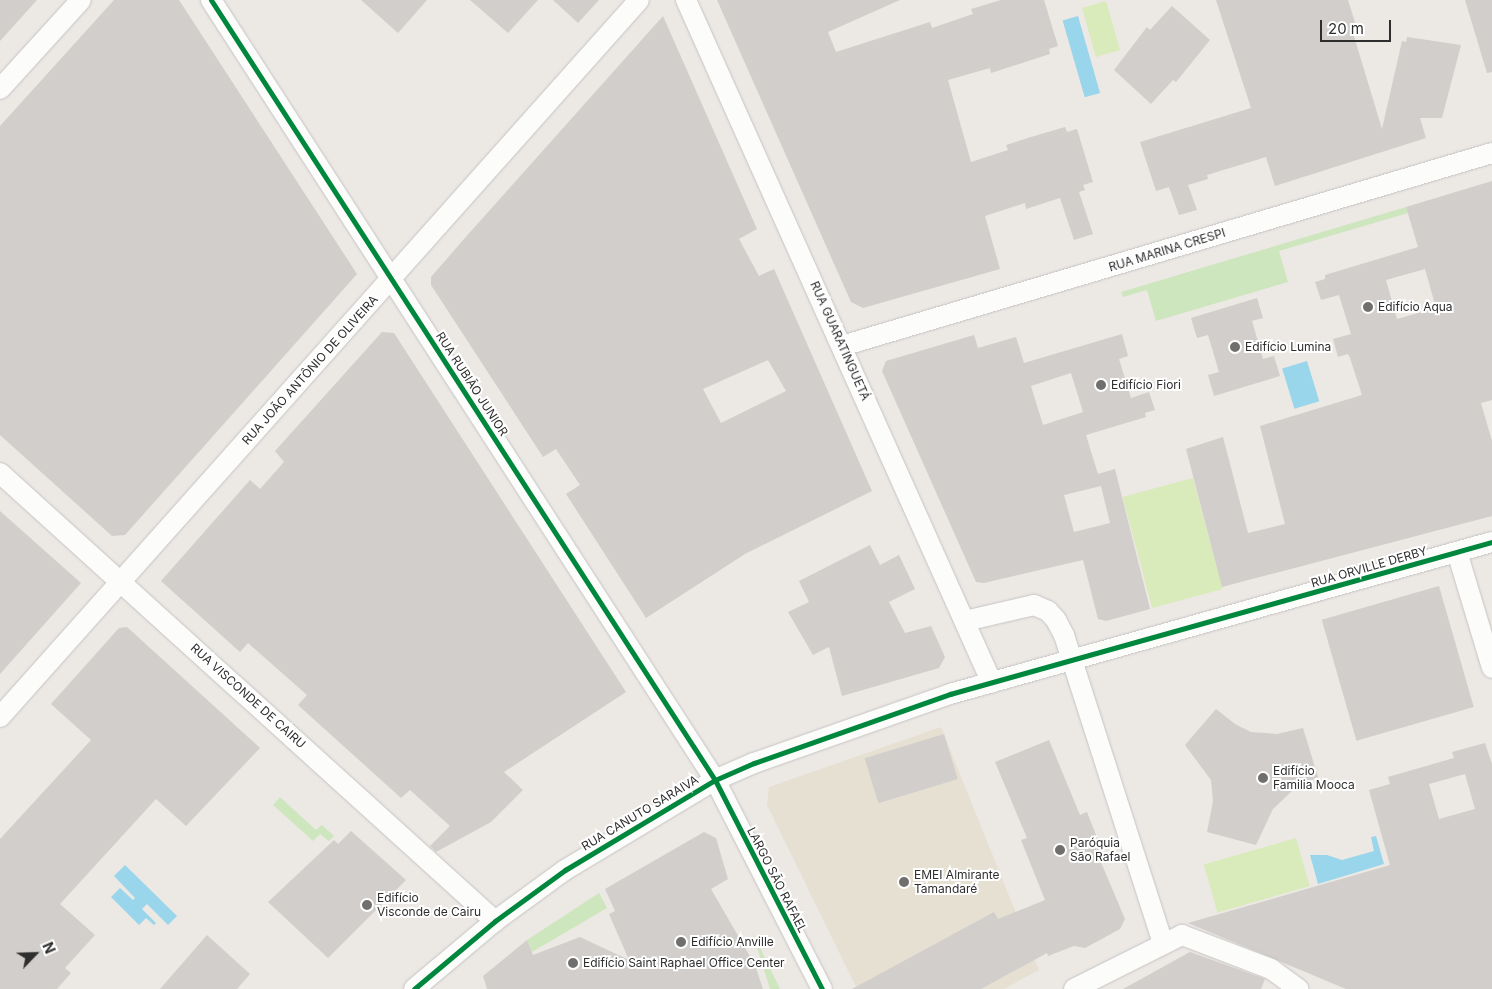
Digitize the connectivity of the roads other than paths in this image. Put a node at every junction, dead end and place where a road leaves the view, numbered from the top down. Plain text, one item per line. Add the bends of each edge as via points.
1 (81, 0) edge
2 (211, 0) edge
3 (640, 0) edge
4 (686, 0) edge
5 (0, 89) edge
6 (1492, 153) edge
7 (392, 279) junction
8 (842, 346) junction
9 (0, 473) edge
10 (1492, 542) edge
11 (1457, 552) junction
12 (122, 582) junction
13 (965, 621) junction
14 (1072, 662) junction
15 (1492, 668) edge
16 (992, 683) junction
17 (0, 717) edge
18 (715, 780) junction
19 (495, 920) junction
20 (1162, 943) junction
21 (414, 989) edge
22 (822, 989) edge
23 (1074, 989) edge
24 (1299, 989) edge

1 - 5 street
2 - 7 street, RUA RUBIÃO JUNIOR
3 - 7 street, RUA JOÃO ANTÔNIO DE OLIVEIRA
4 - 8 street, RUA GUARATINGUETÁ
6 - 8 street, RUA MARINA CRESPI
7 - 12 street, RUA JOÃO ANTÔNIO DE OLIVEIRA
7 - 18 street, RUA RUBIÃO JUNIOR
8 - 13 street, RUA GUARATINGUETÁ
9 - 12 street, RUA VISCONDE DE CAIRU
10 - 11 street, RUA ORVILLE DERBY
11 - 14 street, RUA ORVILLE DERBY
11 - 15 street
12 - 17 street, RUA JOÃO ANTÔNIO DE OLIVEIRA
12 - 19 street, RUA VISCONDE DE CAIRU
13 - 14 street via 1034,605 1048,610 1056,620
13 - 16 street, RUA GUARATINGUETÁ
14 - 16 street, RUA ORVILLE DERBY
14 - 20 street
16 - 18 street, RUA CANUTO SARAIVA via 833,733
18 - 19 street, RUA CANUTO SARAIVA via 565,870
18 - 22 street, LARGO SÃO RAFAEL
19 - 21 street, RUA CANUTO SARAIVA
20 - 23 street
20 - 24 street via 1182,936 1196,938 1271,969

